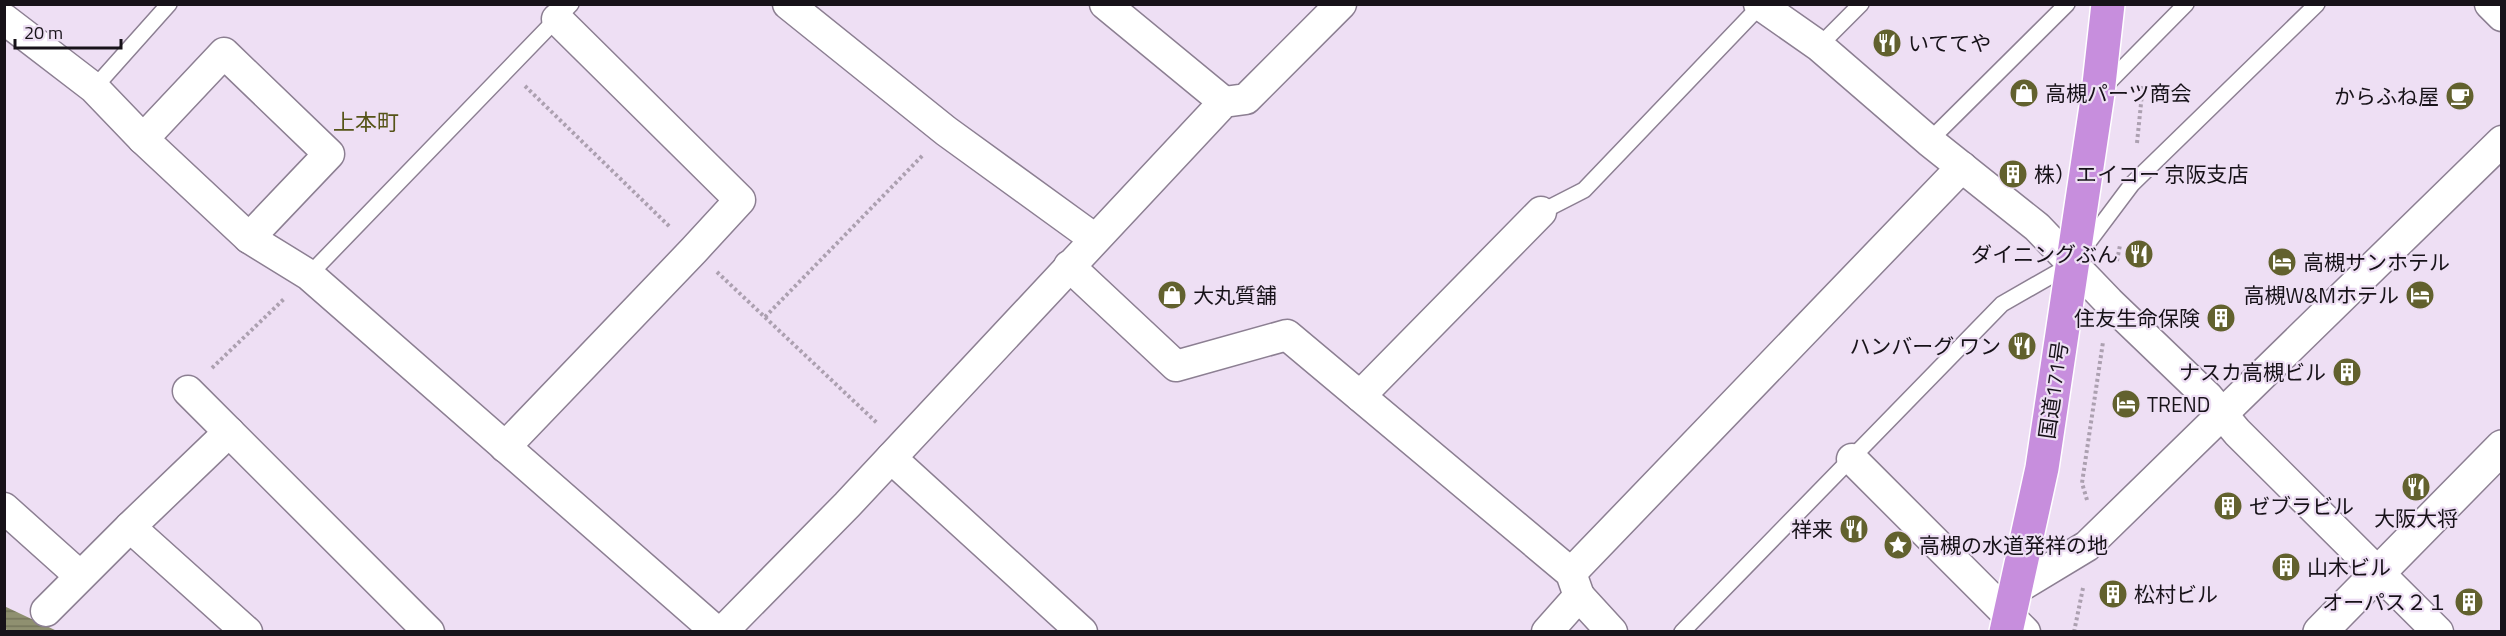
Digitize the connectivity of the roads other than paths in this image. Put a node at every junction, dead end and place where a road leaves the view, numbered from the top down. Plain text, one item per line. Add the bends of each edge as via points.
1 (169, 4) edge
2 (788, 4) edge
3 (1105, 4) edge
4 (1341, 4) edge
5 (1861, 4) edge
6 (2067, 4) edge
7 (2108, 4) edge
8 (2186, 4) edge
9 (2317, 4) edge
10 (2490, 4) edge
11 (1760, 5) edge
12 (564, 12) edge
13 (2502, 16) edge
14 (4, 19) edge
15 (1820, 46) junction
16 (94, 88) junction
17 (2098, 93) junction
18 (1224, 102) junction
19 (143, 139) junction
20 (1929, 141) junction
21 (2502, 141) edge
22 (1962, 167) junction
23 (1540, 212) joint
24 (249, 238) junction
25 (1095, 238) junction
26 (2072, 264) junction
27 (1069, 266) junction
28 (309, 276) junction
29 (188, 391) road end
30 (1360, 396) junction
31 (2222, 414) junction
32 (230, 432) junction
33 (505, 447) junction
34 (2502, 447) edge
35 (896, 452) junction
36 (1852, 459) junction
37 (4, 508) edge
38 (130, 527) junction
39 (2378, 574) junction
40 (80, 576) junction
41 (1575, 584) junction
42 (46, 611) dead end
43 (2013, 617) edge
44 (247, 632) edge
45 (429, 632) edge
46 (719, 632) edge
47 (1082, 632) edge
48 (1547, 632) edge
49 (1611, 632) edge
50 (1682, 632) edge
51 (2320, 632) edge
52 (2438, 632) edge

1 - 16 lane
2 - 25 street via 946,131
3 - 18 street
4 - 18 street via 1246,99
5 - 15 lane
6 - 20 lane
7 - 17 highway, 国道171号
8 - 17 lane
9 - 26 lane via 2132,184
10 - 13 street
11 - 15 street
11 - 23 lane via 1584,190
12 - 28 lane
12 - 33 street via 740,200
14 - 16 street
15 - 20 street
16 - 19 street
17 - 26 highway, 国道171号
18 - 25 street
19 - 24 street
19 - 24 street via 225,53 329,153
20 - 22 street
21 - 31 street
22 - 26 street via 2037,227
22 - 41 street
23 - 30 street
24 - 28 street
25 - 27 street
26 - 31 street
26 - 36 lane via 2002,304
26 - 43 highway, 国道171号 via 2042,468
27 - 30 street via 1176,366 1287,335
27 - 35 street
28 - 33 street
29 - 32 street
30 - 41 street
31 - 39 street
31 - 43 street
32 - 38 street
32 - 45 street
33 - 46 street
34 - 39 street
35 - 46 street
35 - 47 street
36 - 43 street
36 - 50 lane
37 - 40 street
38 - 40 street
38 - 44 street
39 - 51 street
39 - 52 street
40 - 42 street
41 - 48 street
41 - 49 street

